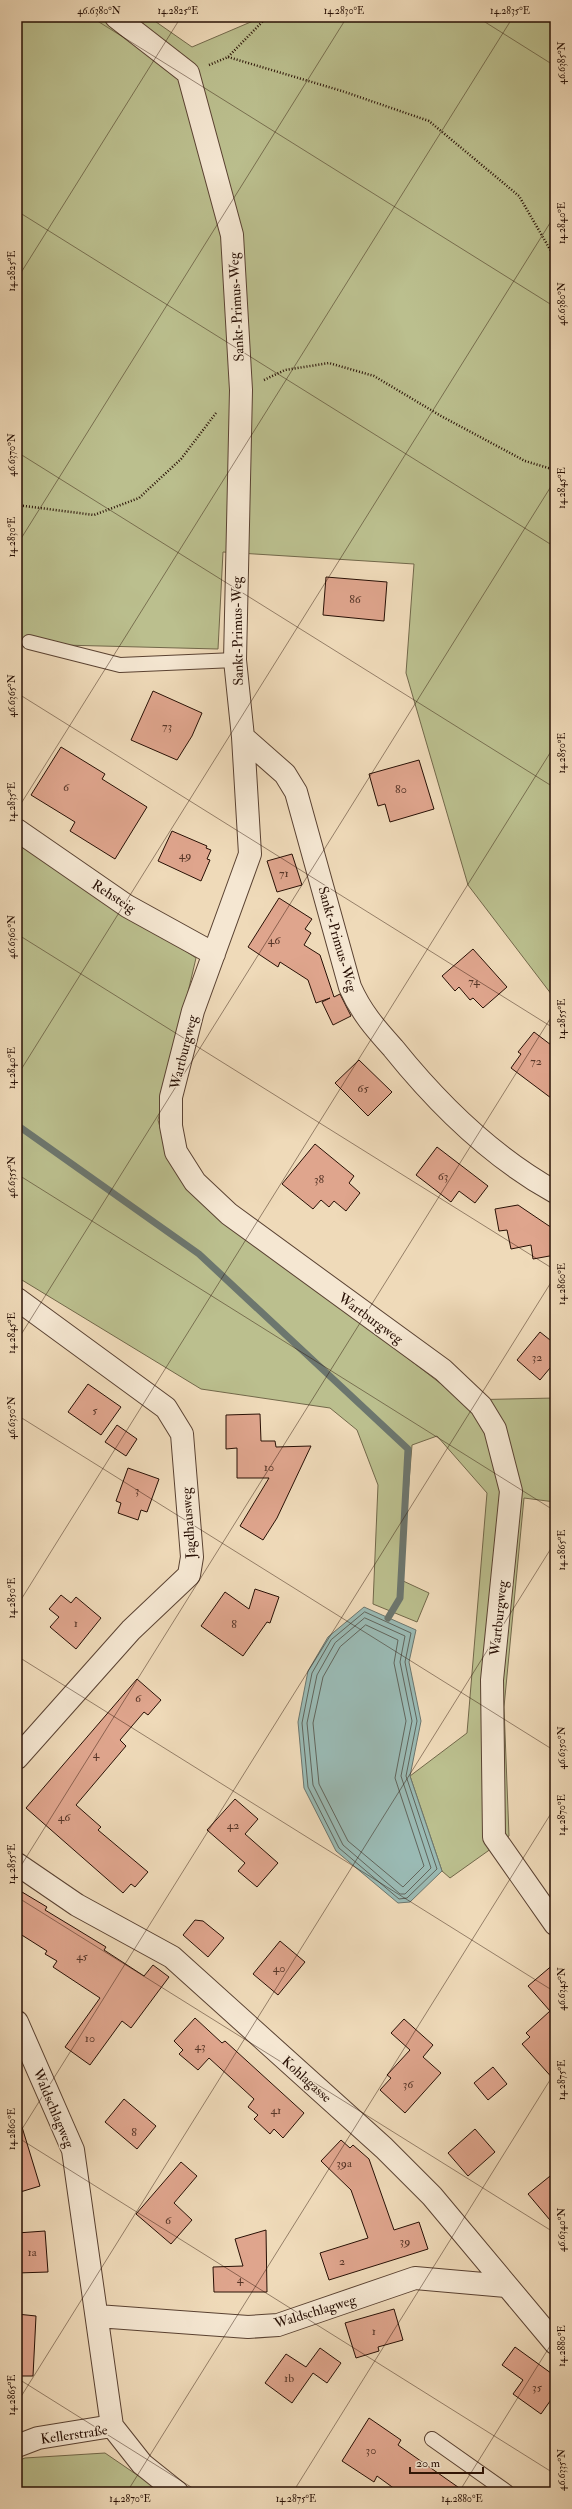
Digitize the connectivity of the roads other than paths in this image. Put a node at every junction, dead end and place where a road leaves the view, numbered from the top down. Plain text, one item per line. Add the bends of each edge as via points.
1 (116, 17) edge
2 (29, 642) dead end
3 (235, 660) junction
4 (243, 737) junction
5 (17, 830) edge
6 (214, 954) junction
7 (555, 1192) edge
8 (17, 1299) edge
9 (17, 1758) edge
10 (17, 1864) edge
11 (555, 1924) edge
12 (17, 2022) edge
13 (506, 2286) junction
14 (98, 2316) junction
15 (555, 2343) edge
16 (112, 2426) junction
17 (432, 2439) dead end
18 (17, 2446) edge
19 (177, 2492) edge
20 (507, 2492) edge

1 - 3 street, Sankt-Primus-Weg via 188,73 232,235 240,390
2 - 3 lane via 120,665
3 - 4 street, Sankt-Primus-Weg
4 - 6 street, Wartburgweg via 250,854
4 - 7 street, Sankt-Primus-Weg via 284,774 296,792 350,987 359,1008 444,1106 494,1151 532,1179
5 - 6 street, Rehsteig via 127,906
6 - 11 street, Wartburgweg via 193,1011 172,1097 171,1126 176,1152 195,1182 229,1214 443,1370 481,1406 495,1430 511,1491 492,1680 494,1837
8 - 9 street, Jagdhausweg via 166,1408 182,1434 192,1557 189,1575 131,1630
10 - 13 street, Kohlagasse via 77,1905 172,1957 389,2153 432,2196
12 - 14 street, Waldschlagweg via 73,2150
13 - 14 street, Waldschlagweg via 415,2278 278,2325 248,2327
13 - 15 street, Kohlagasse
14 - 16 street, Waldschlagweg
16 - 18 street, Kellerstraße via 38,2438
16 - 19 street, Kellerstraße via 142,2464
17 - 20 lane

